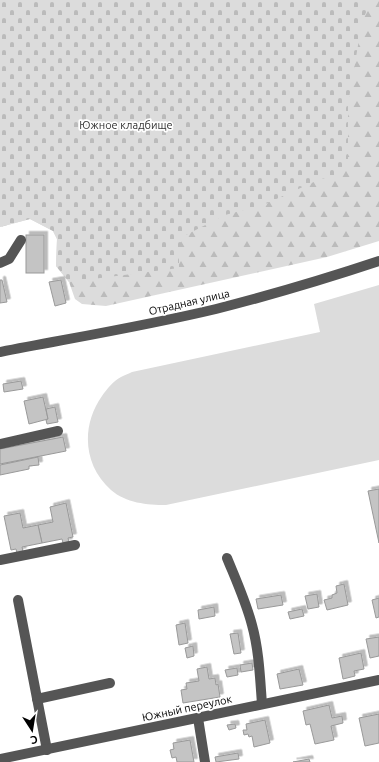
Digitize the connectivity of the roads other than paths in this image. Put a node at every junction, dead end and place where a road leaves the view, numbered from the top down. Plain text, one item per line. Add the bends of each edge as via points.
1 (21, 240) dead end
2 (379, 261) edge
3 (0, 263) edge
4 (0, 352) edge
5 (58, 431) dead end
6 (0, 444) edge
7 (75, 545) dead end
8 (227, 558) dead end
9 (0, 560) edge
10 (18, 600) dead end
11 (379, 680) edge
12 (110, 682) dead end
13 (37, 699) junction
14 (262, 704) junction
15 (198, 718) junction
16 (48, 750) junction
17 (0, 759) edge
18 (205, 762) edge

1 - 3 street via 9,259
2 - 4 street, Отрадная улица via 216,309
5 - 6 street
7 - 9 street
8 - 14 street via 252,626
10 - 13 street
11 - 14 street, Южный переулок
12 - 13 street
13 - 16 street
14 - 15 street, Южный переулок
15 - 16 street, Южный переулок
15 - 18 street
16 - 17 street, Южный переулок

